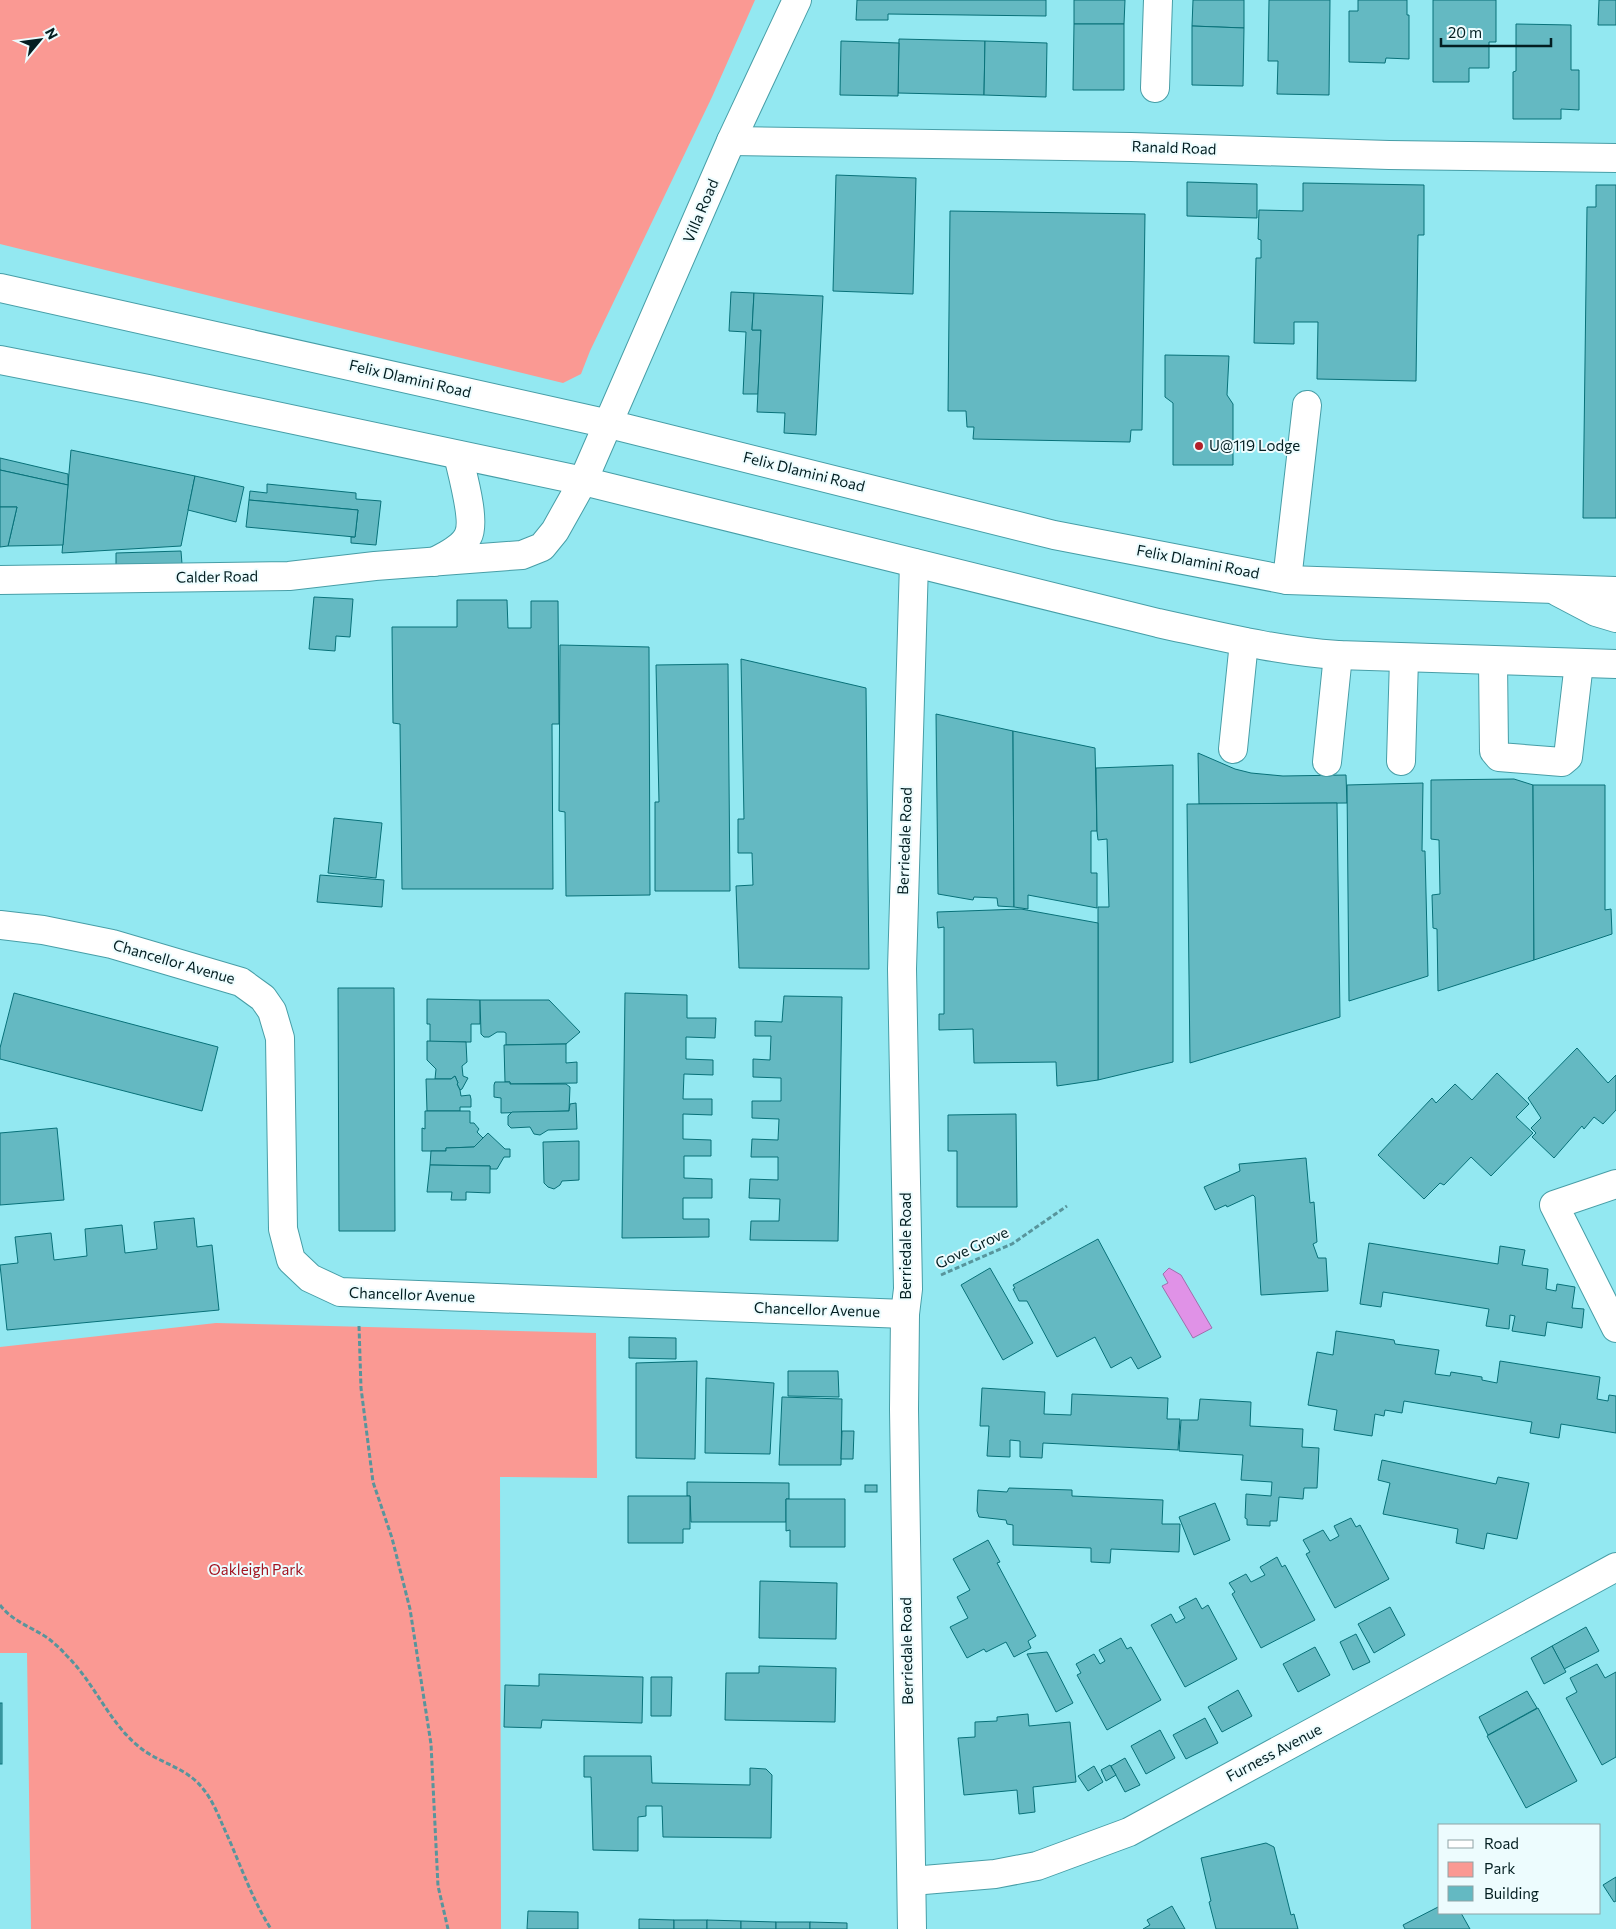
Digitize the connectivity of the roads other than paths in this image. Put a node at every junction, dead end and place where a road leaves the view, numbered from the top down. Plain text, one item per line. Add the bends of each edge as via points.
1 (797, 0) edge
2 (1158, 0) edge
3 (1155, 88) dead end
4 (731, 140) junction
5 (1616, 158) edge
6 (0, 288) edge
7 (0, 360) edge
8 (1307, 405) dead end
9 (609, 424) junction
10 (458, 454) junction
11 (583, 481) junction
12 (432, 562) junction
13 (914, 563) junction
14 (0, 580) edge
15 (1287, 580) junction
16 (1550, 588) junction
17 (1616, 591) edge
18 (1616, 618) edge
19 (1244, 642) junction
20 (1338, 656) junction
21 (1404, 659) junction
22 (1492, 661) junction
23 (1579, 663) junction
24 (1616, 664) edge
25 (1233, 749) dead end
26 (1401, 761) dead end
27 (1327, 762) dead end
28 (0, 925) edge
29 (1616, 1184) edge
30 (907, 1301) junction
31 (1616, 1328) edge
32 (1616, 1567) edge
33 (912, 1881) junction
34 (912, 1929) edge

1 - 4 street, Villa Road
2 - 3 street
4 - 5 street, Ranald Road
4 - 9 street, Villa Road
6 - 9 street, Felix Dlamini Road
7 - 10 street
8 - 15 street
9 - 11 street, Villa Road
9 - 15 street, Felix Dlamini Road via 1054,535
10 - 11 street
10 - 12 street, Calder Road via 471,519 468,536 458,548
11 - 12 street, Calder Road via 555,531 542,547 522,555
11 - 13 street
12 - 14 street, Calder Road via 289,576
13 - 19 street
13 - 30 street, Berriedale Road via 902,969
15 - 16 street, Felix Dlamini Road
16 - 17 street, Felix Dlamini Road
16 - 18 street via 1596,612
19 - 20 street
19 - 25 street
20 - 21 street
20 - 27 street
21 - 22 street
21 - 26 street
22 - 23 street
22 - 23 street via 1494,751 1499,757 1562,762 1568,757
23 - 24 street
28 - 30 street, Chancellor Avenue via 112,944 241,982 263,998 272,1011 280,1038 283,1229 291,1260 310,1278 340,1292
29 - 31 street via 1554,1205
30 - 33 street, Berriedale Road via 904,1410
32 - 33 street, Furness Avenue via 1128,1832 1037,1866 995,1874
33 - 34 street, Berriedale Road

